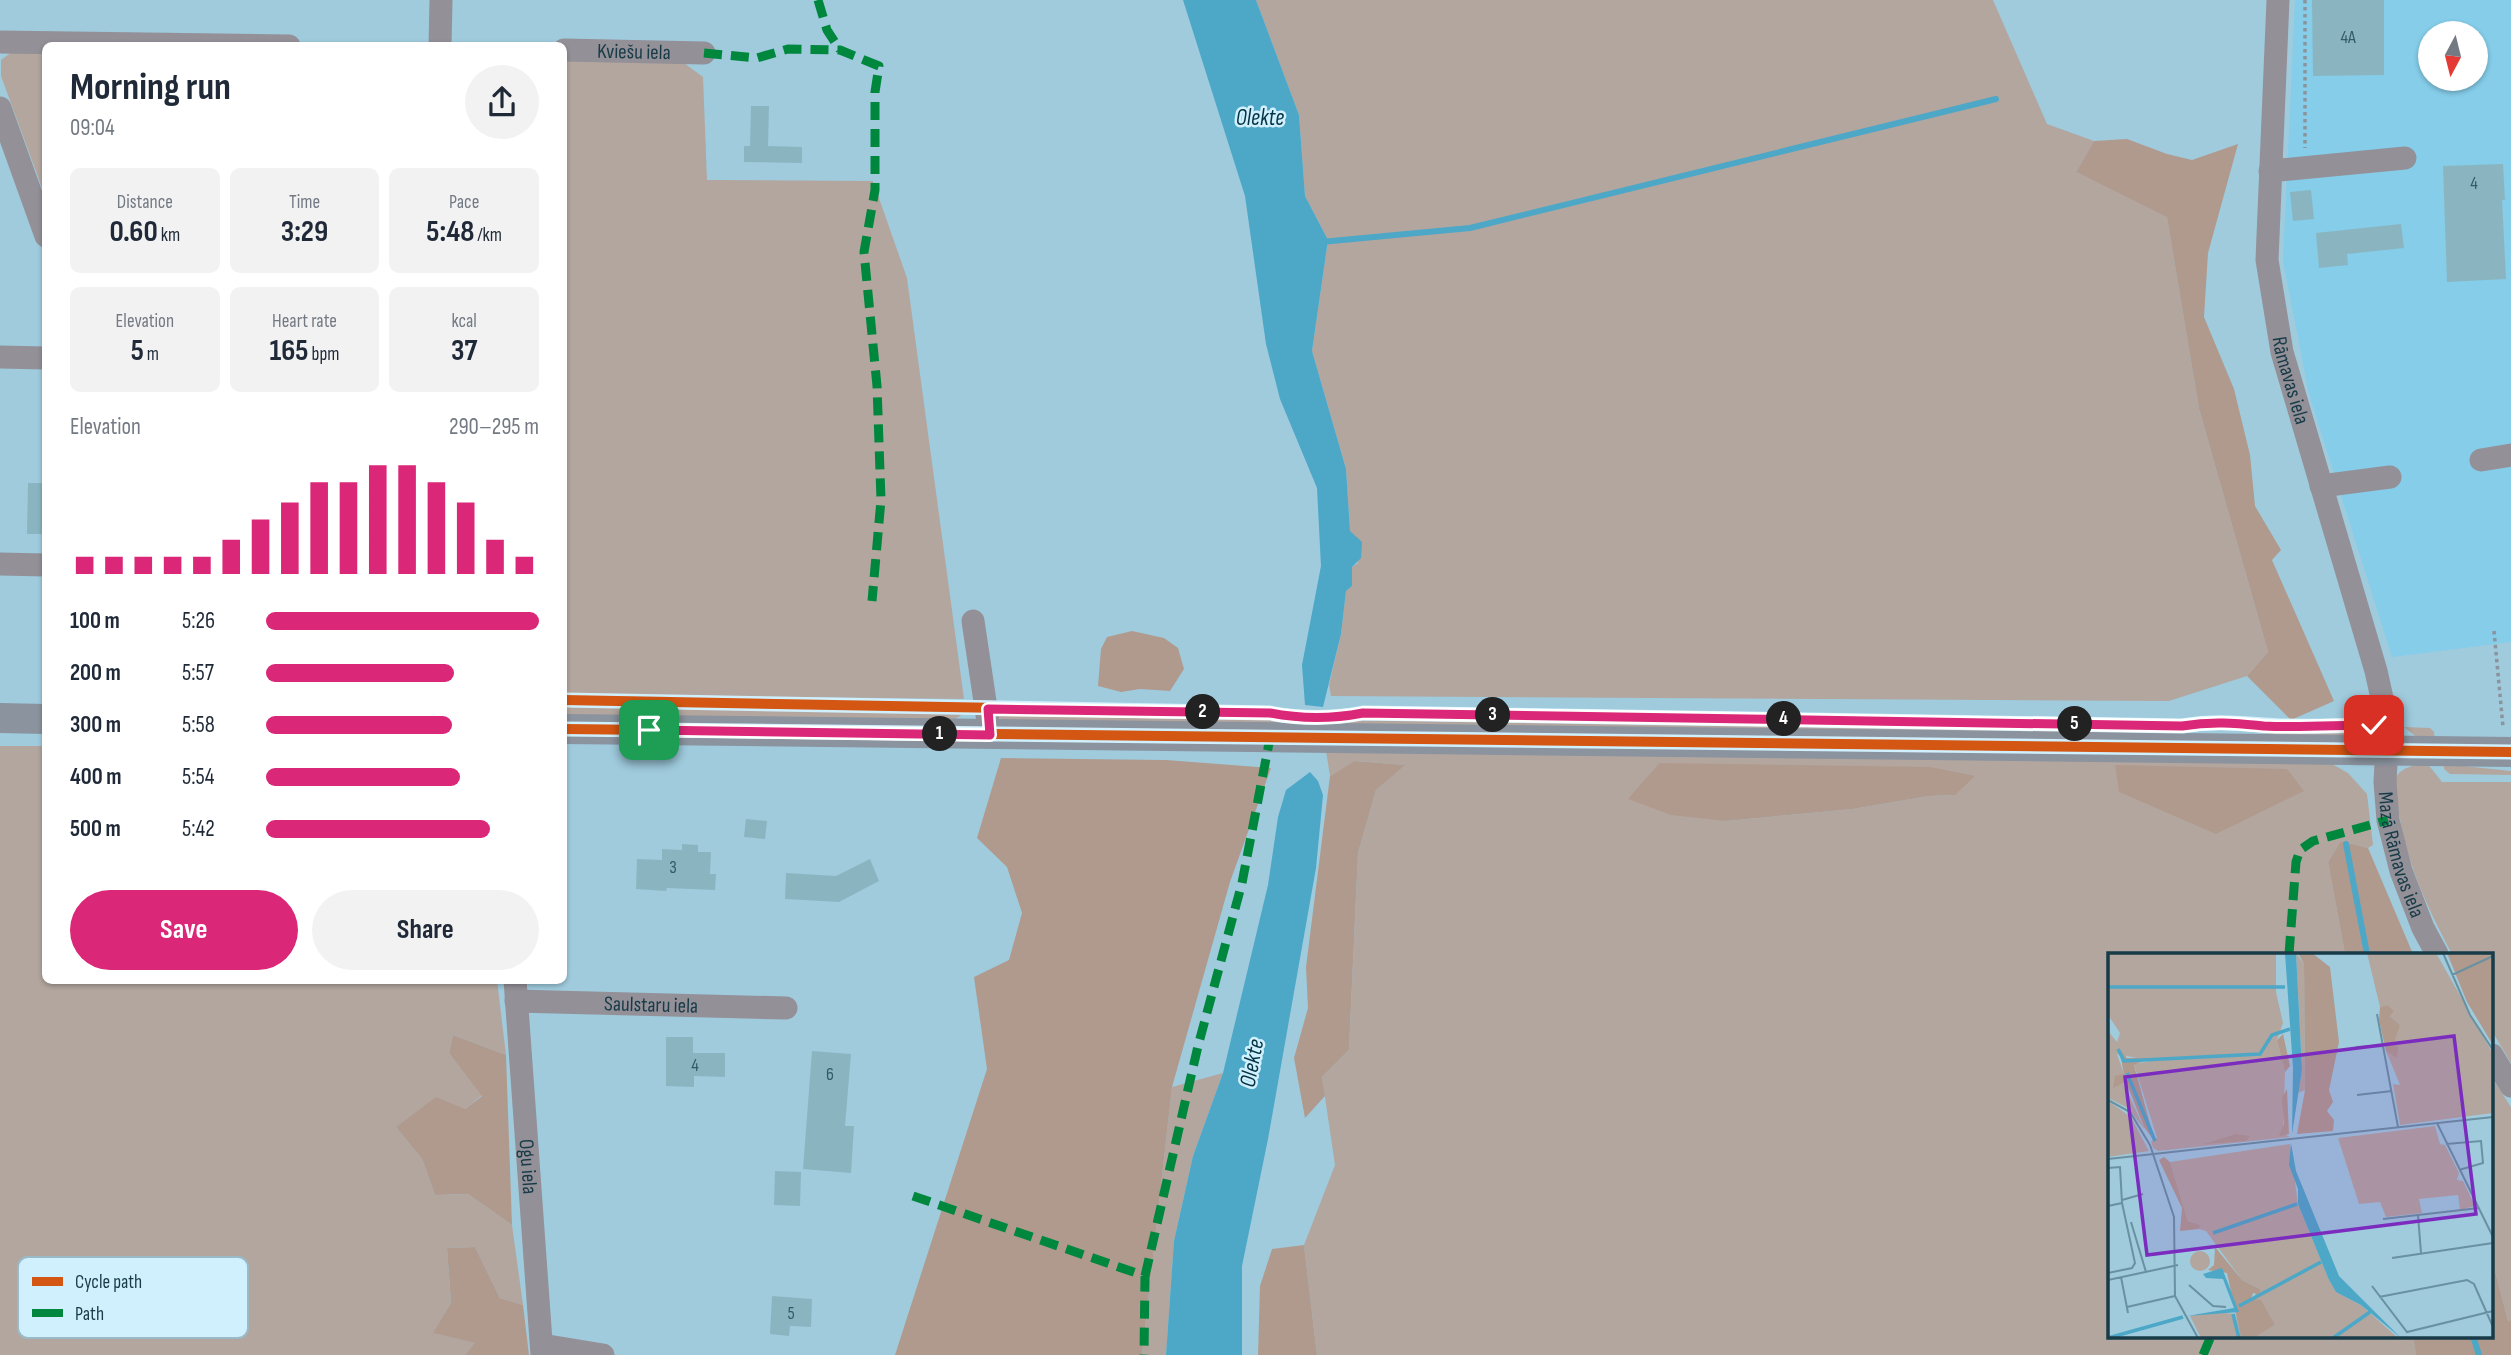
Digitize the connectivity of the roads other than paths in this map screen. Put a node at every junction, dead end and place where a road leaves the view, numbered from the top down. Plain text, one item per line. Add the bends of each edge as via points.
1 (441, 0) edge
2 (2278, 0) edge
3 (0, 41) edge
4 (58, 42) edge
5 (440, 42) edge
6 (567, 50) edge
7 (704, 53) dead end
8 (0, 108) edge
9 (2405, 158) dead end
10 (2270, 171) junction
11 (42, 225) edge
12 (0, 357) edge
13 (42, 358) edge
14 (2511, 455) edge
15 (2481, 460) dead end
16 (2390, 477) dead end
17 (2321, 486) junction
18 (0, 564) edge
19 (42, 565) edge
20 (974, 621) dead end
21 (0, 718) edge
22 (42, 719) edge
23 (567, 729) edge
24 (990, 735) junction
25 (2507, 739) edge
26 (2387, 750) junction
27 (2436, 953) edge
28 (516, 990) edge
29 (786, 1008) dead end
30 (2494, 1058) edge
31 (2511, 1086) edge
32 (542, 1350) edge
33 (603, 1355) edge

1 - 5 street
2 - 10 street, Rāmavas iela
3 - 4 street
6 - 7 street, Kviešu iela
8 - 11 street
9 - 10 street
10 - 17 street, Rāmavas iela via 2267,260 2282,352
12 - 13 street
14 - 15 street
16 - 17 street
17 - 26 street, Rāmavas iela via 2376,671 2388,725
18 - 19 street
20 - 24 street
21 - 22 main road
23 - 24 main road
24 - 26 main road
25 - 26 main road
26 - 27 street, Mazā Rāmavas iela via 2388,820 2401,871
28 - 29 street, Saulstaru iela
28 - 32 street, Ogu iela
30 - 31 street
32 - 33 street

